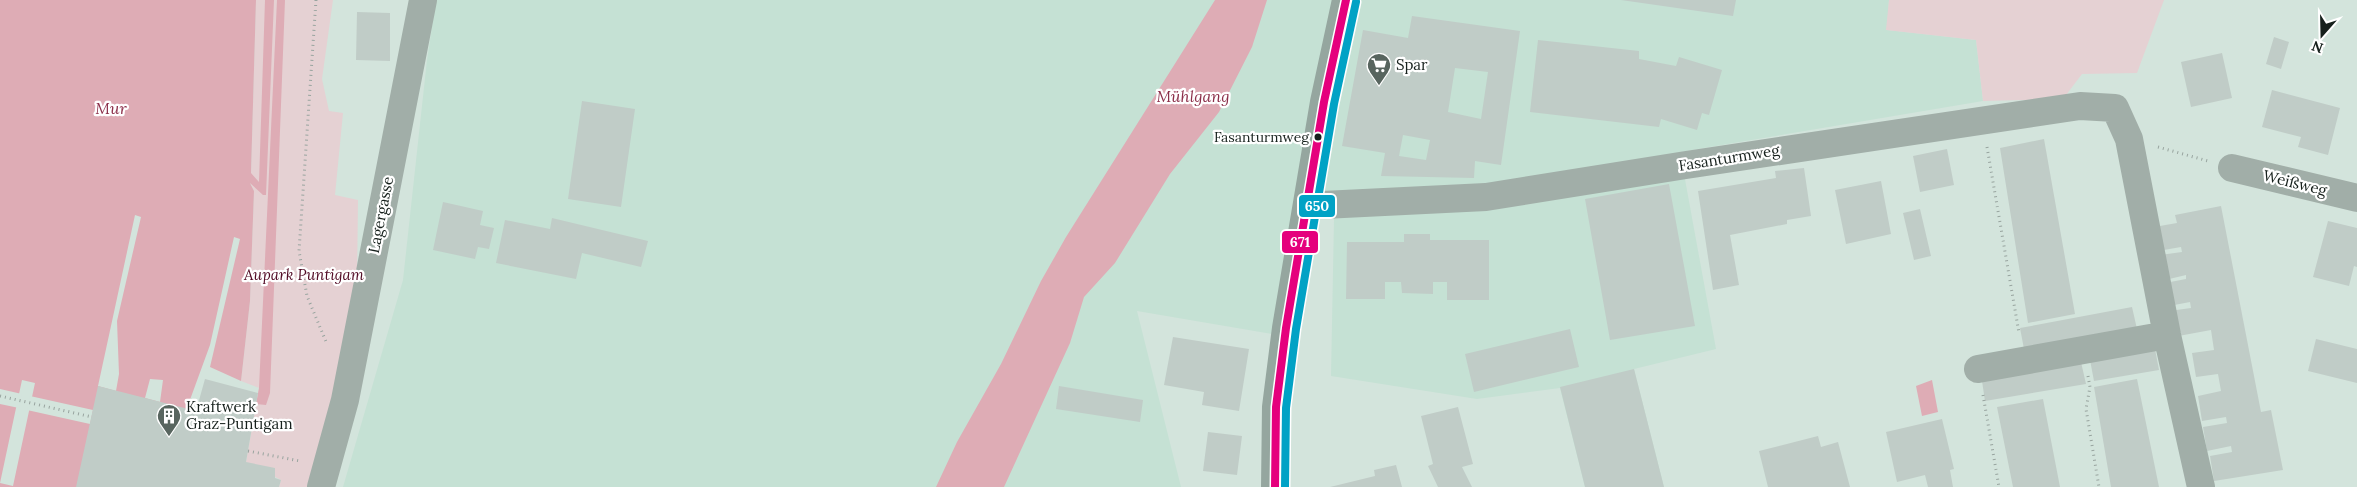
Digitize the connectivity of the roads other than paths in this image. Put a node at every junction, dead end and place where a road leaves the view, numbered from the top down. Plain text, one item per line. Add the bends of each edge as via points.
1 (423, 0) edge
2 (1346, 0) edge
3 (2232, 168) road end
4 (2357, 198) edge
5 (1309, 203) junction
6 (2166, 335) junction
7 (1978, 369) road end
8 (321, 487) edge
9 (1275, 487) edge
10 (2201, 487) edge

1 - 8 street, Lagergasse via 345,400
2 - 5 main road via 1324,102
3 - 4 street, Weißweg
5 - 6 street, Fasanturmweg via 1486,197 2080,106 2115,108 2129,140
5 - 9 main road via 1286,328 1276,407
6 - 7 street
6 - 10 street

